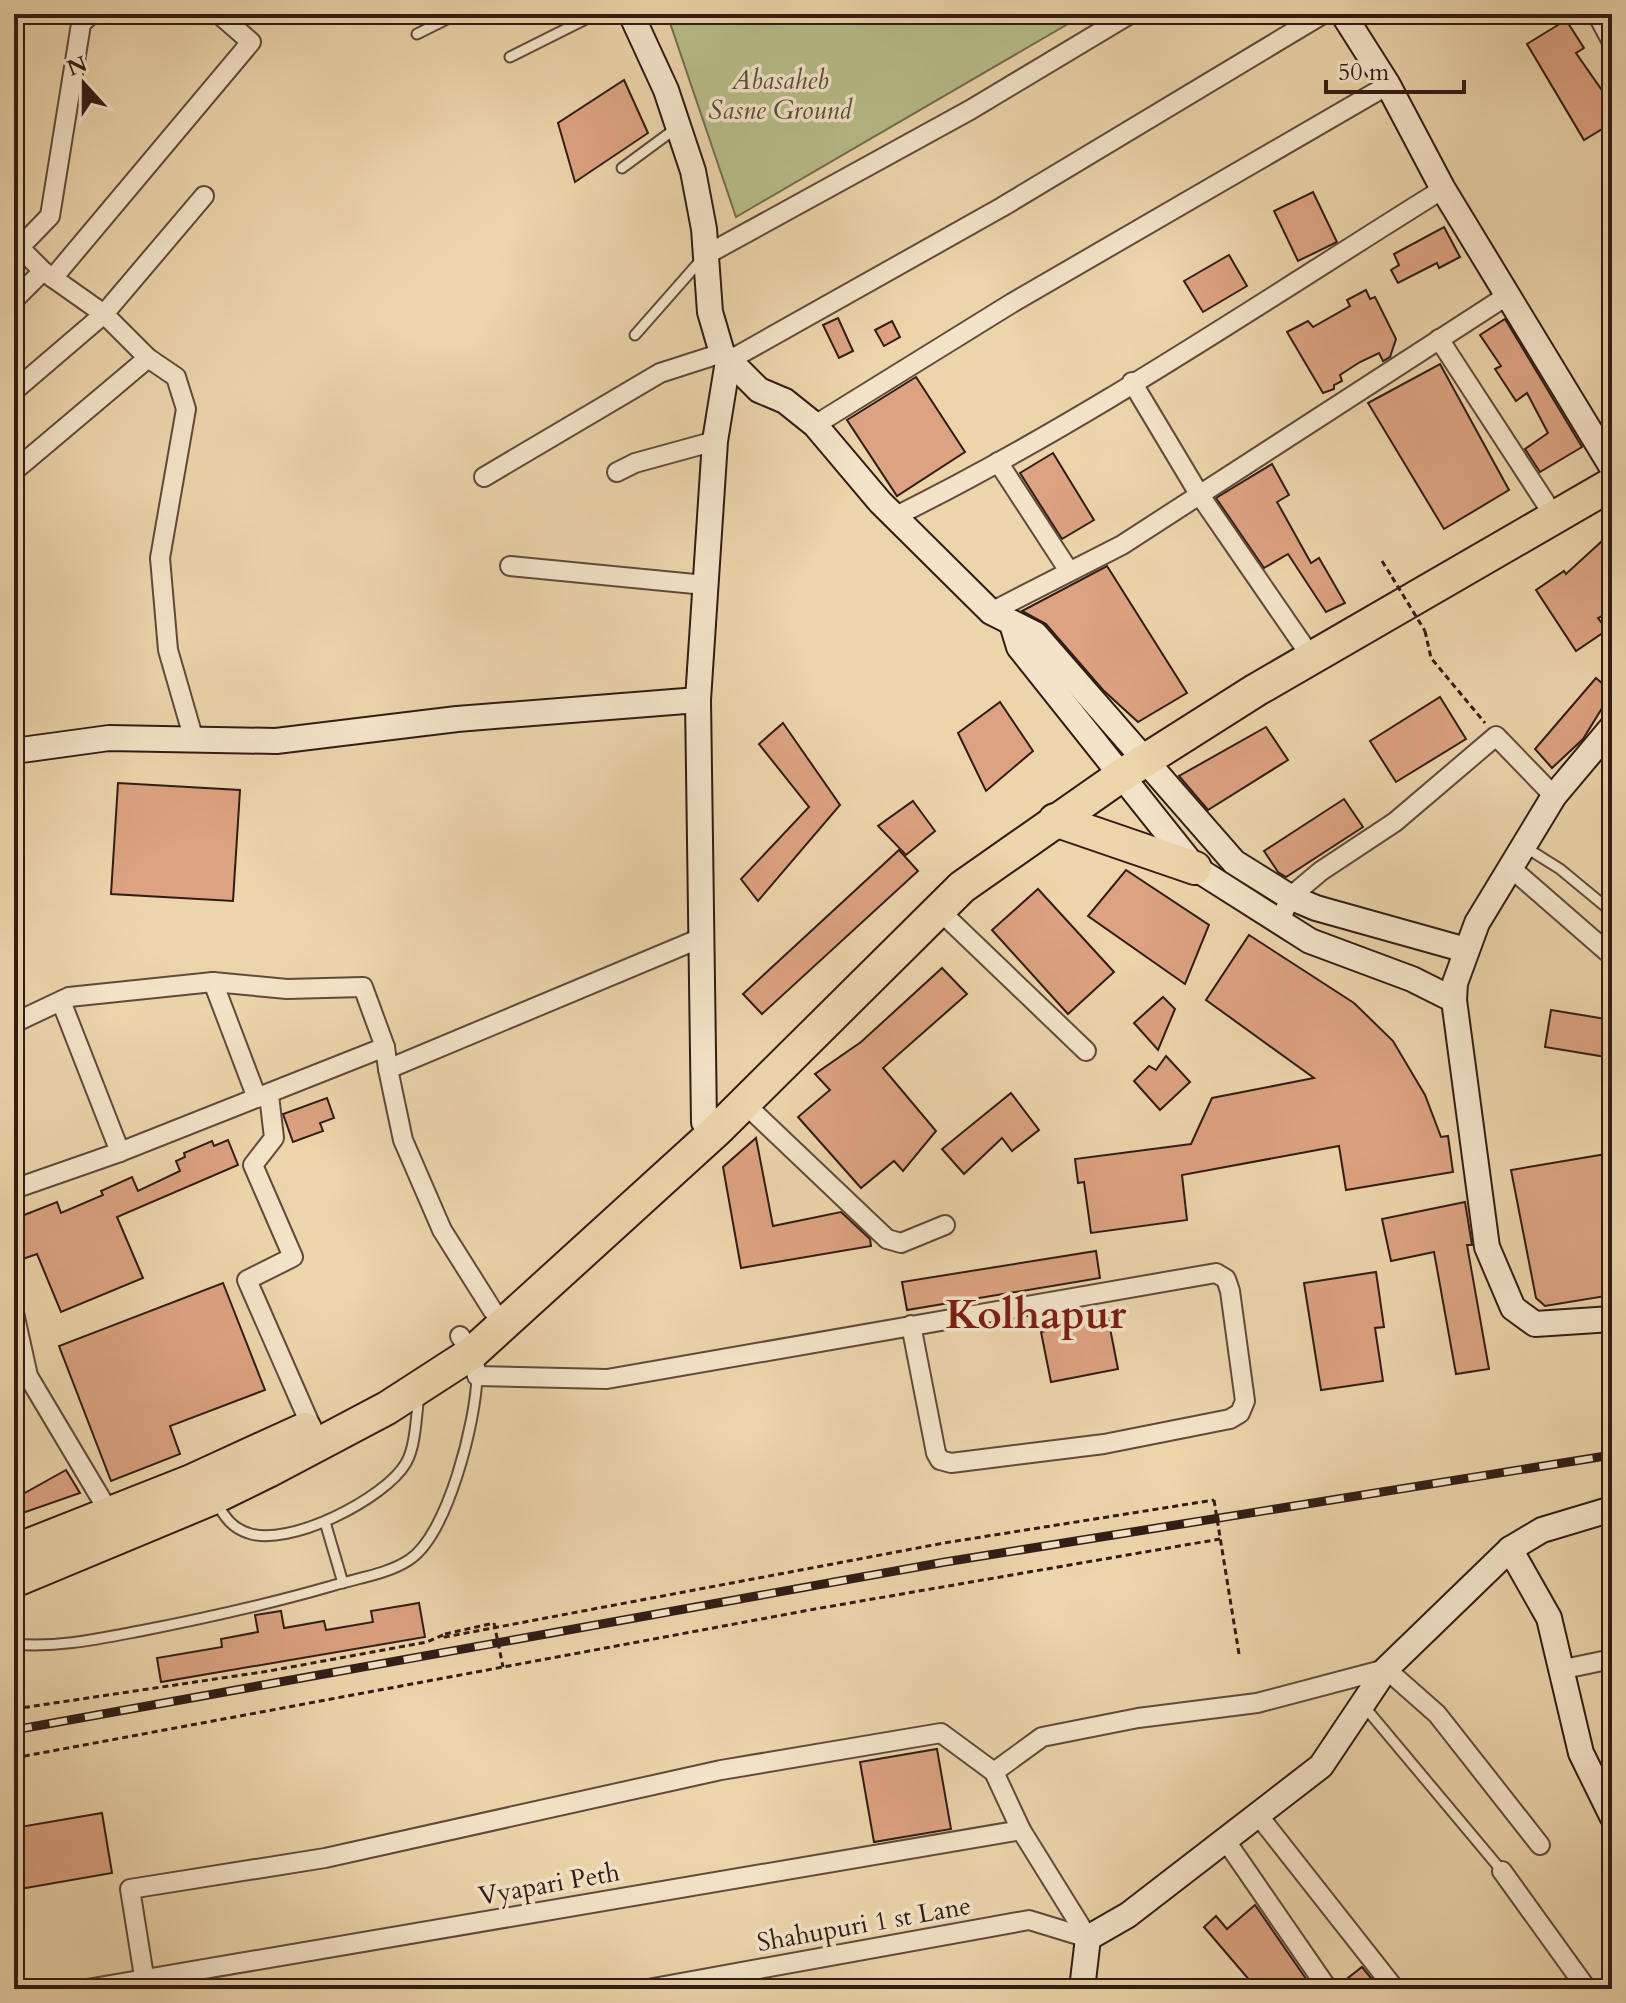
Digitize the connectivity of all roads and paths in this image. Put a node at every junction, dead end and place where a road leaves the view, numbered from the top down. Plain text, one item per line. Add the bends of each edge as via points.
1 (219, 14) edge
2 (457, 14) edge
3 (596, 14) edge
4 (631, 14) edge
5 (1130, 14) edge
6 (1323, 14) edge
7 (1343, 14) edge
8 (1597, 14) edge
9 (80, 17) edge
10 (417, 34) dead end
11 (1612, 42) edge
12 (510, 57) dead end
13 (1388, 85) junction
14 (678, 127) junction
15 (622, 168) dead end
16 (1443, 189) junction
17 (204, 196) dead end
18 (17, 244) edge
19 (706, 255) junction
20 (48, 275) junction
21 (1508, 295) junction
22 (14, 300) edge
23 (104, 314) junction
24 (635, 335) dead end
25 (1439, 339) junction
26 (725, 357) junction
27 (148, 358) junction
28 (1132, 382) junction
29 (14, 391) edge
30 (815, 425) junction
31 (715, 441) junction
32 (998, 462) junction
33 (1611, 470) edge
34 (14, 471) edge
35 (617, 472) dead end
36 (484, 477) dead end
37 (1199, 494) junction
38 (1545, 502) junction
39 (896, 516) junction
40 (1382, 561) dead end
41 (510, 566) dead end
42 (1069, 571) junction
43 (705, 585) junction
44 (1002, 618) junction
45 (1303, 645) junction
46 (698, 700) junction
47 (1612, 727) edge
48 (1496, 736) junction
49 (194, 740) junction
50 (14, 751) edge
51 (1127, 759) junction
52 (1554, 796) junction
53 (1055, 820) junction
54 (1525, 847) junction
55 (1195, 868) junction
56 (1512, 869) junction
57 (1290, 897) junction
58 (940, 911) junction
59 (1612, 912) edge
60 (1279, 924) junction
61 (701, 938) junction
62 (1466, 950) junction
63 (1612, 956) edge
64 (213, 982) junction
65 (1454, 1000) junction
66 (61, 1001) junction
67 (14, 1023) edge
68 (385, 1047) junction
69 (1086, 1051) dead end
70 (388, 1069) junction
71 (263, 1096) junction
72 (744, 1103) junction
73 (704, 1122) junction
74 (120, 1152) junction
75 (14, 1189) edge
76 (945, 1225) dead end
77 (493, 1311) junction
78 (14, 1313) edge
79 (1612, 1319) edge
80 (911, 1325) junction
81 (470, 1355) junction
82 (420, 1382) junction
83 (311, 1426) junction
84 (213, 1498) junction
85 (1612, 1509) edge
86 (109, 1512) junction
87 (325, 1522) junction
88 (1220, 1539) junction
89 (1510, 1549) junction
90 (14, 1551) edge
91 (14, 1581) edge
92 (343, 1583) junction
93 (445, 1634) junction
94 (14, 1644) edge
95 (1239, 1654) dead end
96 (1612, 1659) edge
97 (503, 1667) junction
98 (1386, 1669) junction
99 (1564, 1669) junction
100 (1363, 1704) junction
101 (14, 1709) edge
102 (14, 1758) edge
103 (994, 1772) junction
104 (1611, 1812) edge
105 (1258, 1815) junction
106 (1021, 1830) junction
107 (1226, 1841) junction
108 (1540, 1845) dead end
109 (1502, 1871) joint
110 (1088, 1938) junction
111 (145, 1984) edge
112 (87, 1989) edge
113 (648, 1989) edge
114 (1082, 1989) edge
115 (1328, 1989) edge
116 (1395, 1989) edge
117 (1587, 1989) edge

1 - 20 street via 251,42
2 - 10 lane
3 - 12 lane
4 - 14 street
5 - 19 street via 957,117
6 - 26 street via 1002,207
7 - 13 street
8 - 11 street
9 - 18 street via 50,216
13 - 16 street
13 - 30 street via 1012,303
14 - 15 lane
14 - 19 street via 695,180
16 - 21 street
16 - 28 street
17 - 23 street
18 - 20 street
19 - 24 lane
19 - 26 street via 710,312
20 - 22 street
20 - 23 street
21 - 25 street
21 - 33 street
23 - 27 street
23 - 29 street
25 - 37 street
25 - 38 street
26 - 30 street via 759,390 785,401
26 - 31 street
26 - 36 street via 660,373
27 - 34 street
27 - 49 street via 176,377 186,409 160,558 168,650
28 - 32 street
28 - 37 street
30 - 39 street
31 - 35 street
31 - 43 street
32 - 39 street
32 - 42 street
33 - 38 highway
33 - 51 highway via 1256,690
37 - 42 street via 1122,545
37 - 45 street
38 - 45 highway
39 - 44 street
40 - 48 path, bridge via 1425,631 1431,658
41 - 43 street
42 - 44 street
43 - 46 street
44 - 51 street via 1035,634
45 - 51 highway
46 - 49 street via 457,719 276,741
46 - 61 street
47 - 52 street
48 - 52 street
48 - 57 street via 1395,822
49 - 50 street via 109,738
51 - 53 highway
51 - 55 street
51 - 57 street via 1234,862
51 - 73 highway via 949,877
52 - 54 street
53 - 55 highway
53 - 58 highway via 962,887
54 - 56 street
54 - 59 lane
55 - 60 street
56 - 62 street
56 - 63 street
57 - 60 street
57 - 62 street
58 - 69 street
58 - 72 highway
60 - 65 street
61 - 70 street
61 - 73 street
62 - 65 street
64 - 66 street via 126,988
64 - 68 street via 287,989 363,987
64 - 71 street
65 - 79 street via 1487,1247 1513,1308 1535,1324
66 - 67 street
66 - 74 street
68 - 70 street
68 - 71 street
70 - 77 street via 403,1140 436,1217
71 - 74 street
71 - 83 street via 274,1138 253,1165 293,1257 247,1280
72 - 76 street via 887,1239 901,1243
72 - 81 highway
73 - 77 highway
74 - 75 street
77 - 81 highway
78 - 86 street via 28,1376
80 - 80 street via 1216,1273 1226,1279 1230,1291 1245,1401 1230,1419 1104,1444 951,1463 936,1453
80 - 81 street via 607,1379
81 - 82 highway
81 - 83 highway via 374,1392
81 - 92 lane via 477,1397 456,1474 431,1536 410,1559
82 - 84 highway via 316,1446
82 - 87 lane via 408,1461 392,1481
83 - 86 highway
84 - 87 lane via 229,1523 249,1534 286,1535
84 - 91 highway
85 - 89 street via 1542,1530
86 - 90 highway
87 - 92 lane
88 - 93 path, bridge via 1214,1500
88 - 95 path, bridge
88 - 97 path
89 - 98 street
89 - 99 street via 1549,1618
92 - 94 lane via 249,1610 94,1639
93 - 97 path, bridge via 494,1623
93 - 101 path via 427,1642 269,1671
96 - 99 street
97 - 102 path
98 - 100 street
98 - 103 street via 1257,1703 1042,1737
98 - 108 street via 1437,1714
99 - 104 street via 1581,1753
100 - 105 street via 1321,1766
100 - 109 lane
103 - 106 street
103 - 111 street via 941,1733 721,1770 325,1858 130,1889
105 - 107 street
105 - 116 street
106 - 110 street
106 - 111 street, Vyapari Peth
107 - 110 street via 1128,1915
107 - 115 street
109 - 117 street
110 - 113 street, Shahupuri 1 st Lane via 1029,1920
110 - 114 street
111 - 112 street, Vyapari Peth

